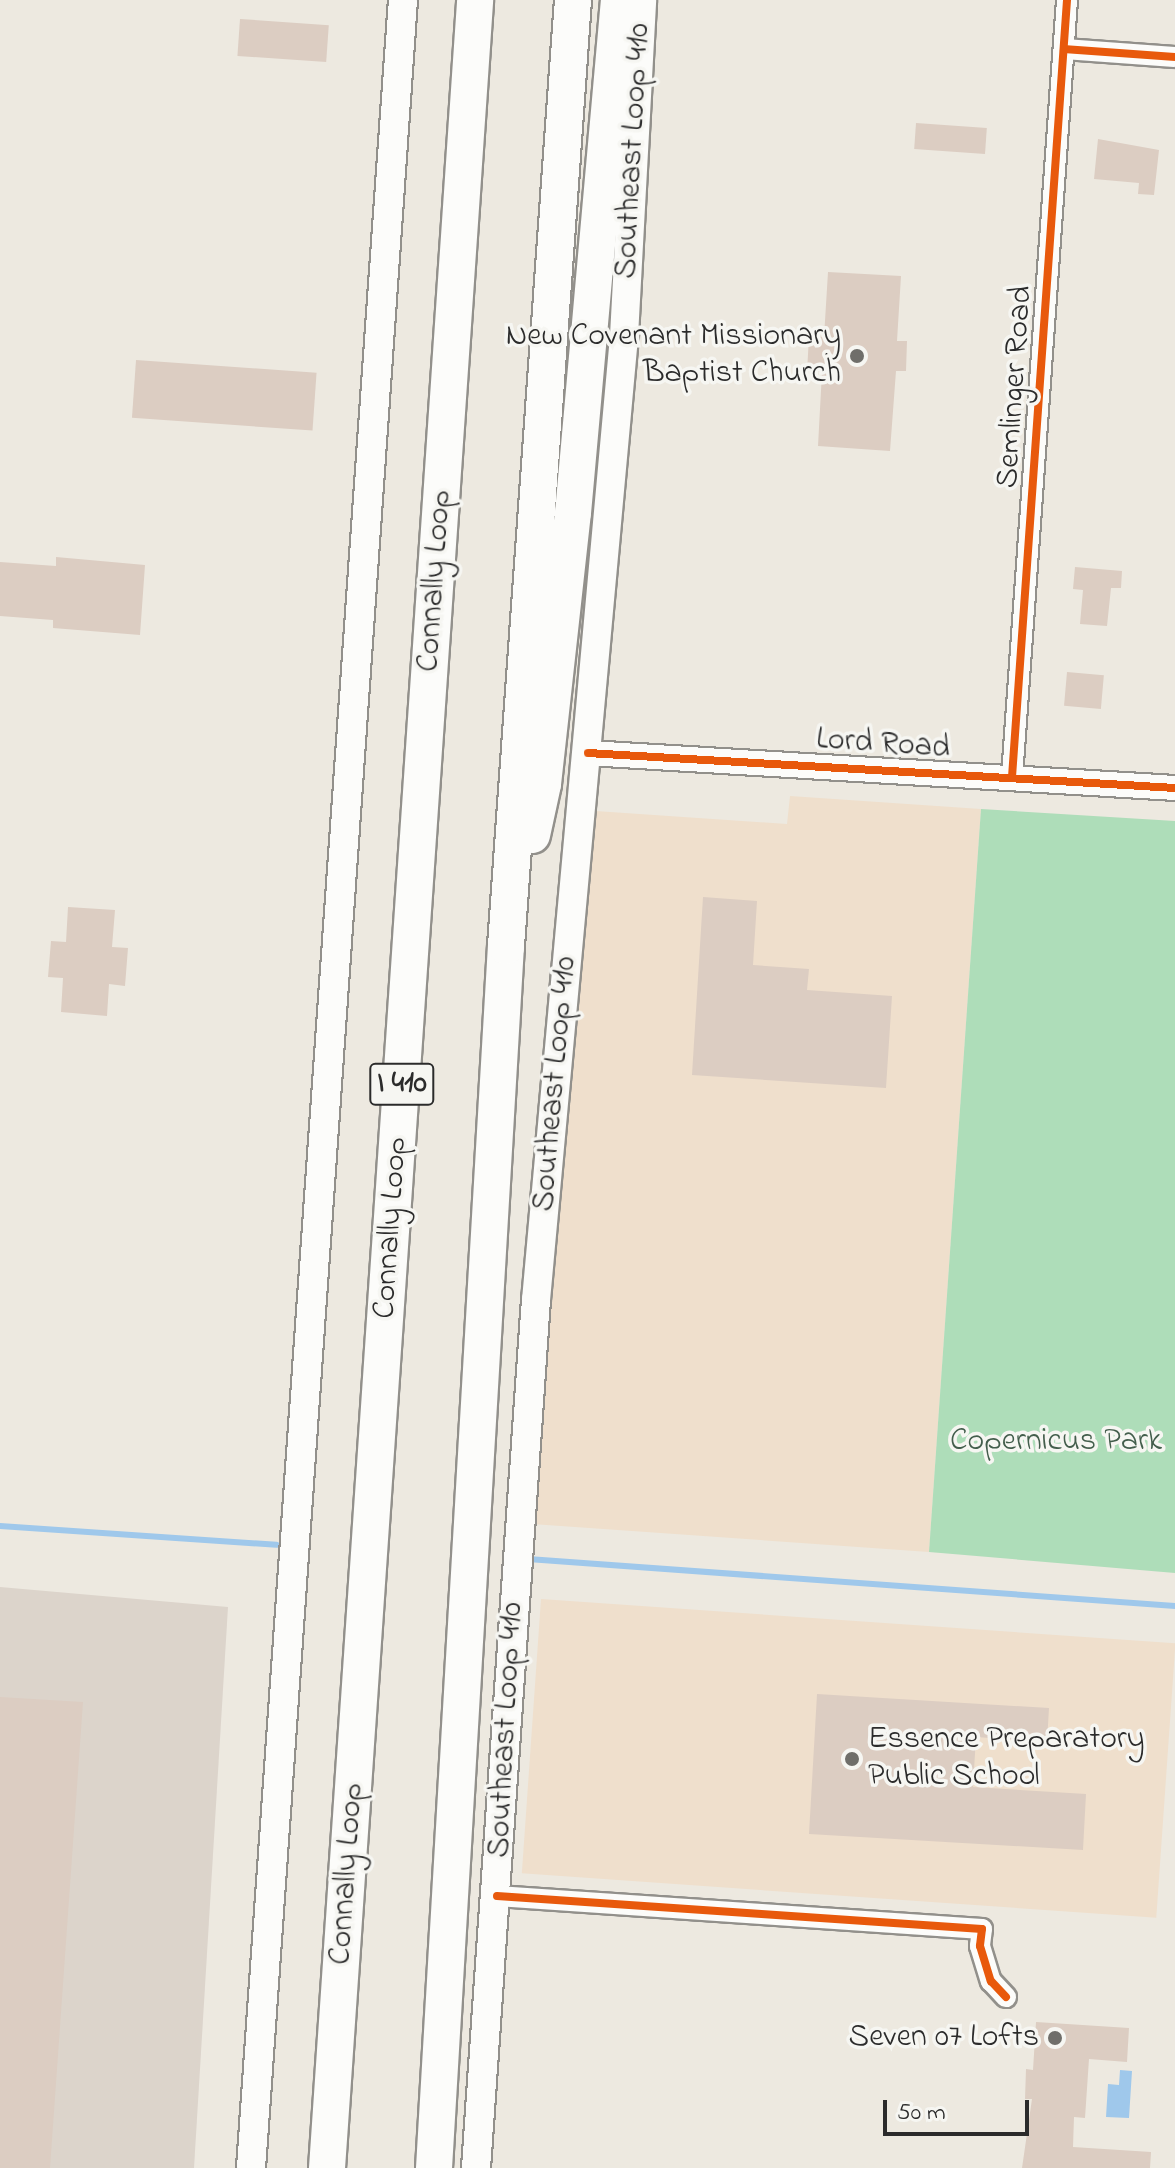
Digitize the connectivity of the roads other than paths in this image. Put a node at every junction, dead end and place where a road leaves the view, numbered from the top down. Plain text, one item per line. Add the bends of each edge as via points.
1 (403, 0) edge
2 (475, 0) edge
3 (573, 0) edge
4 (619, 0) edge
5 (642, 0) edge
6 (1067, 0) edge
7 (1064, 49) junction
8 (1175, 57) edge
9 (588, 753) junction
10 (1012, 777) junction
11 (1175, 788) edge
12 (506, 946) junction
13 (497, 1896) junction
14 (1006, 1997) dead end
15 (251, 2168) edge
16 (327, 2168) edge
17 (434, 2168) edge
18 (476, 2168) edge

1 - 15 main road
2 - 16 highway, Connally Loop / I 410
3 - 12 highway
4 - 12 highway via 545,769
5 - 9 main road, Southeast Loop 410 via 624,336
6 - 7 street, Semlinger Road
7 - 8 street
7 - 10 street, Semlinger Road
9 - 10 street, Lord Road
9 - 13 main road, Southeast Loop 410 via 535,1315
10 - 11 street, Lord Road
12 - 17 highway
13 - 14 street via 982,1929 980,1946 991,1981
13 - 18 main road, Southeast Loop 410

